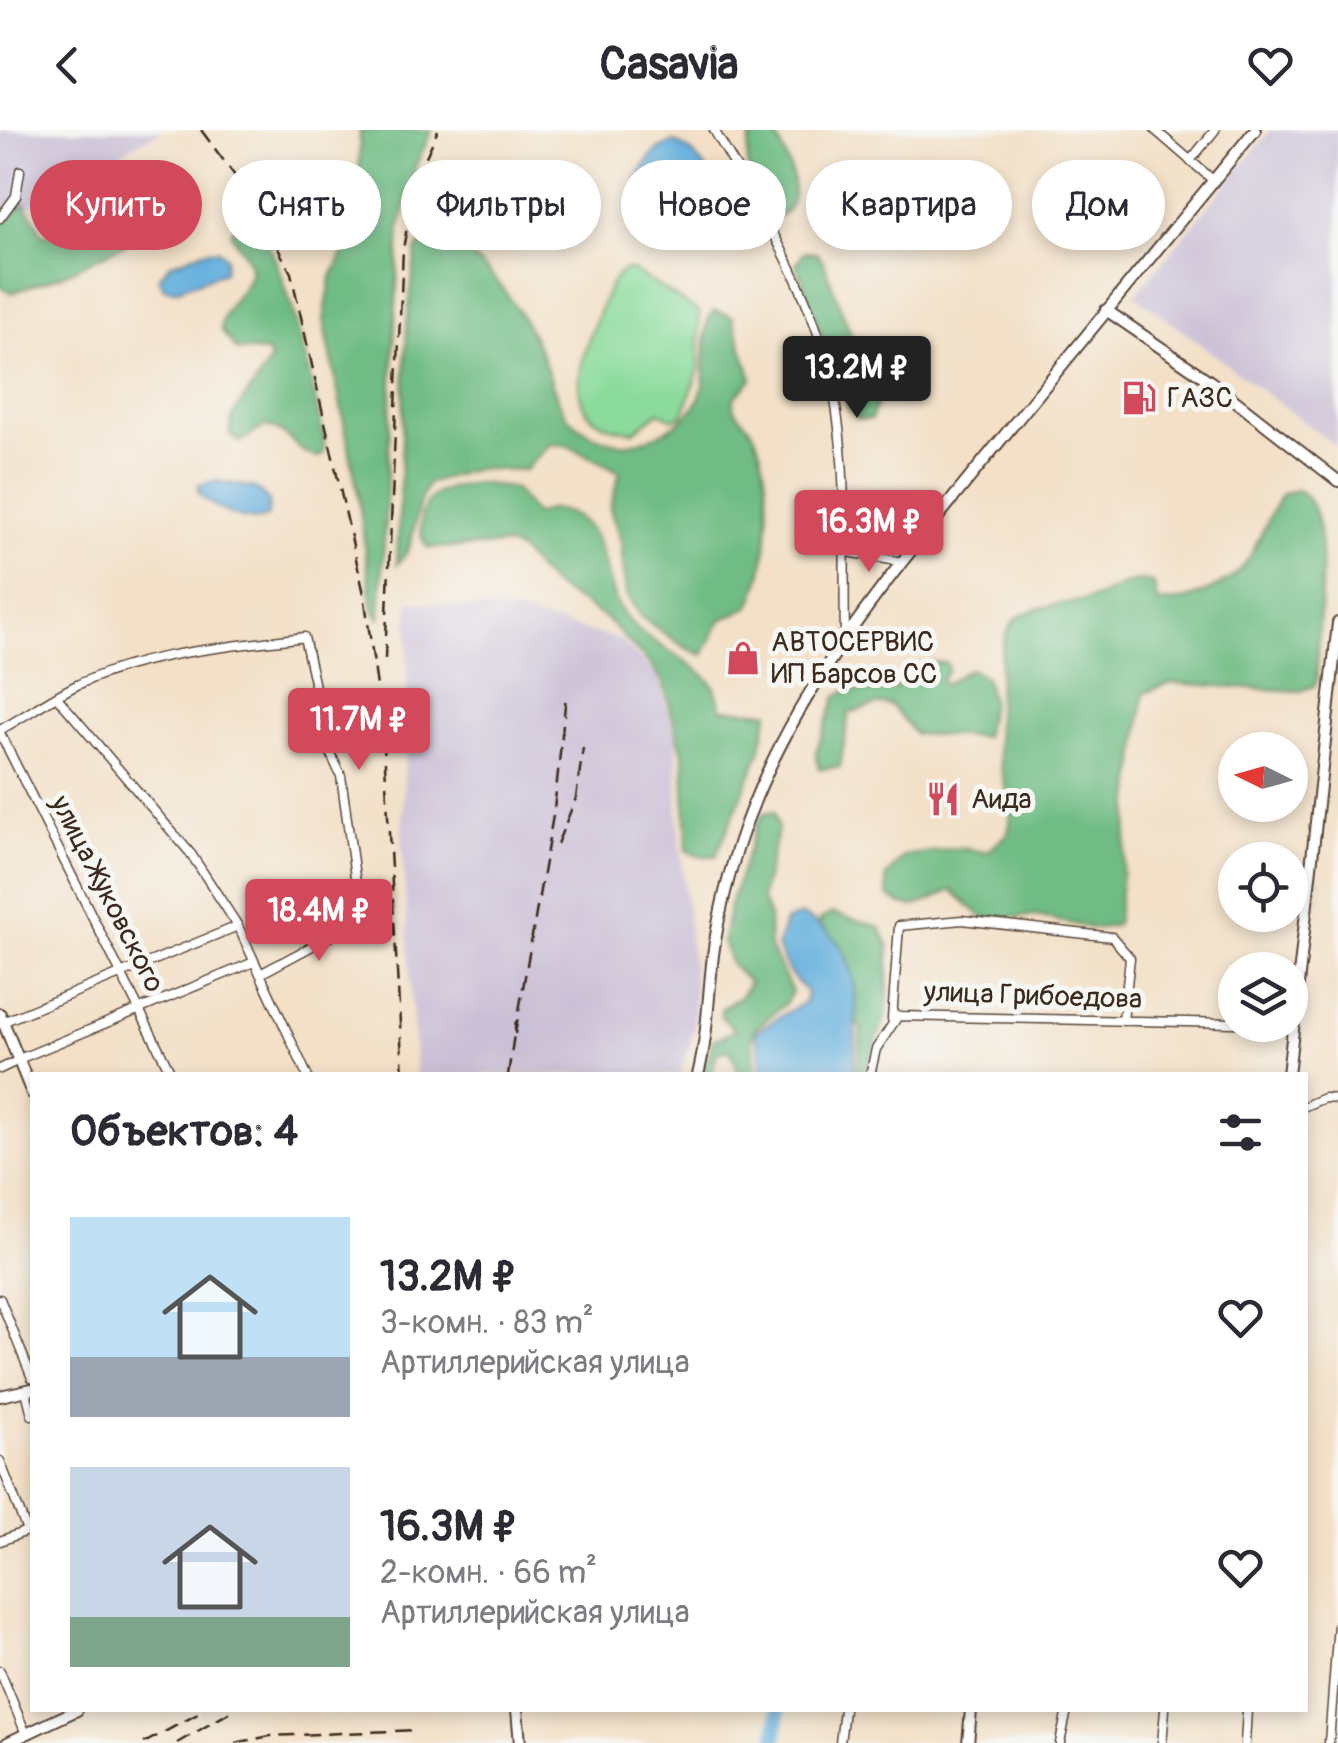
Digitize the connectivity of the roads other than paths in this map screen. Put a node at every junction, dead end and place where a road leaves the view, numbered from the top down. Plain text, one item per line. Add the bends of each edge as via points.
1 (714, 130) edge
2 (1155, 130) edge
3 (1215, 130) edge
4 (1255, 130) edge
5 (1190, 160) junction
6 (20, 170) dead end
7 (1214, 180) junction
8 (0, 218) edge
9 (1106, 310) junction
10 (1338, 481) edge
11 (843, 551) junction
12 (902, 562) junction
13 (1338, 623) edge
14 (844, 636) junction
15 (1336, 657) edge
16 (57, 697) junction
17 (0, 731) edge
18 (238, 926) junction
19 (1300, 952) edge
20 (254, 962) junction
21 (123, 974) junction
22 (260, 974) junction
23 (140, 1009) junction
24 (892, 1019) junction
25 (1, 1020) edge
26 (1123, 1021) junction
27 (1218, 1023) edge
28 (1290, 1042) edge
29 (19, 1059) junction
30 (0, 1069) edge
31 (171, 1072) edge
32 (305, 1072) edge
33 (699, 1072) edge
34 (871, 1072) edge
35 (1288, 1072) edge
36 (30, 1088) edge
37 (1338, 1099) edge
38 (1308, 1105) edge
39 (0, 1299) edge
40 (30, 1373) edge
41 (29, 1390) edge
42 (0, 1396) edge
43 (0, 1462) edge
44 (30, 1530) edge
45 (0, 1541) edge
46 (1338, 1624) edge
47 (0, 1671) edge
48 (73, 1712) edge
49 (517, 1712) edge
50 (844, 1712) edge
51 (972, 1712) edge
52 (1067, 1712) edge
53 (1165, 1712) edge
54 (1247, 1712) edge
55 (26, 1734) junction
56 (7, 1743) edge
57 (520, 1743) edge
58 (840, 1743) edge
59 (968, 1743) edge
60 (1060, 1743) edge
61 (1162, 1743) edge
62 (1245, 1743) edge
63 (1328, 1743) edge

1 - 11 street via 797,280 827,363 842,465
2 - 5 street
3 - 5 street
4 - 7 main road
5 - 7 street
6 - 8 street via 16,196
7 - 9 main road
9 - 10 main road
9 - 12 main road
11 - 12 street
11 - 14 street
12 - 14 main road
13 - 15 main road
14 - 33 main road via 756,798 719,920
15 - 19 main road
16 - 17 street
16 - 18 street via 191,854
16 - 22 street via 171,656 304,637 340,776 362,920
17 - 21 street, улица Жуковского
18 - 20 street
18 - 21 street
20 - 22 street
20 - 23 street
21 - 23 street, улица Жуковского
21 - 25 street
22 - 32 street
23 - 29 street
23 - 31 street, улица Жуковского
24 - 26 street, улица Грибоедова
24 - 26 street via 899,926 962,920 1112,936 1130,958
24 - 34 street, улица Грибоедова
25 - 29 main road
26 - 27 street, улица Грибоедова
28 - 35 main road
29 - 30 street
29 - 36 main road
37 - 38 street
39 - 40 street
41 - 42 main road
43 - 44 street
44 - 45 street
46 - 63 street
47 - 55 street
48 - 55 main road
49 - 57 main road
50 - 58 street
51 - 59 main road
52 - 60 street
53 - 61 street
54 - 62 street
55 - 56 main road

